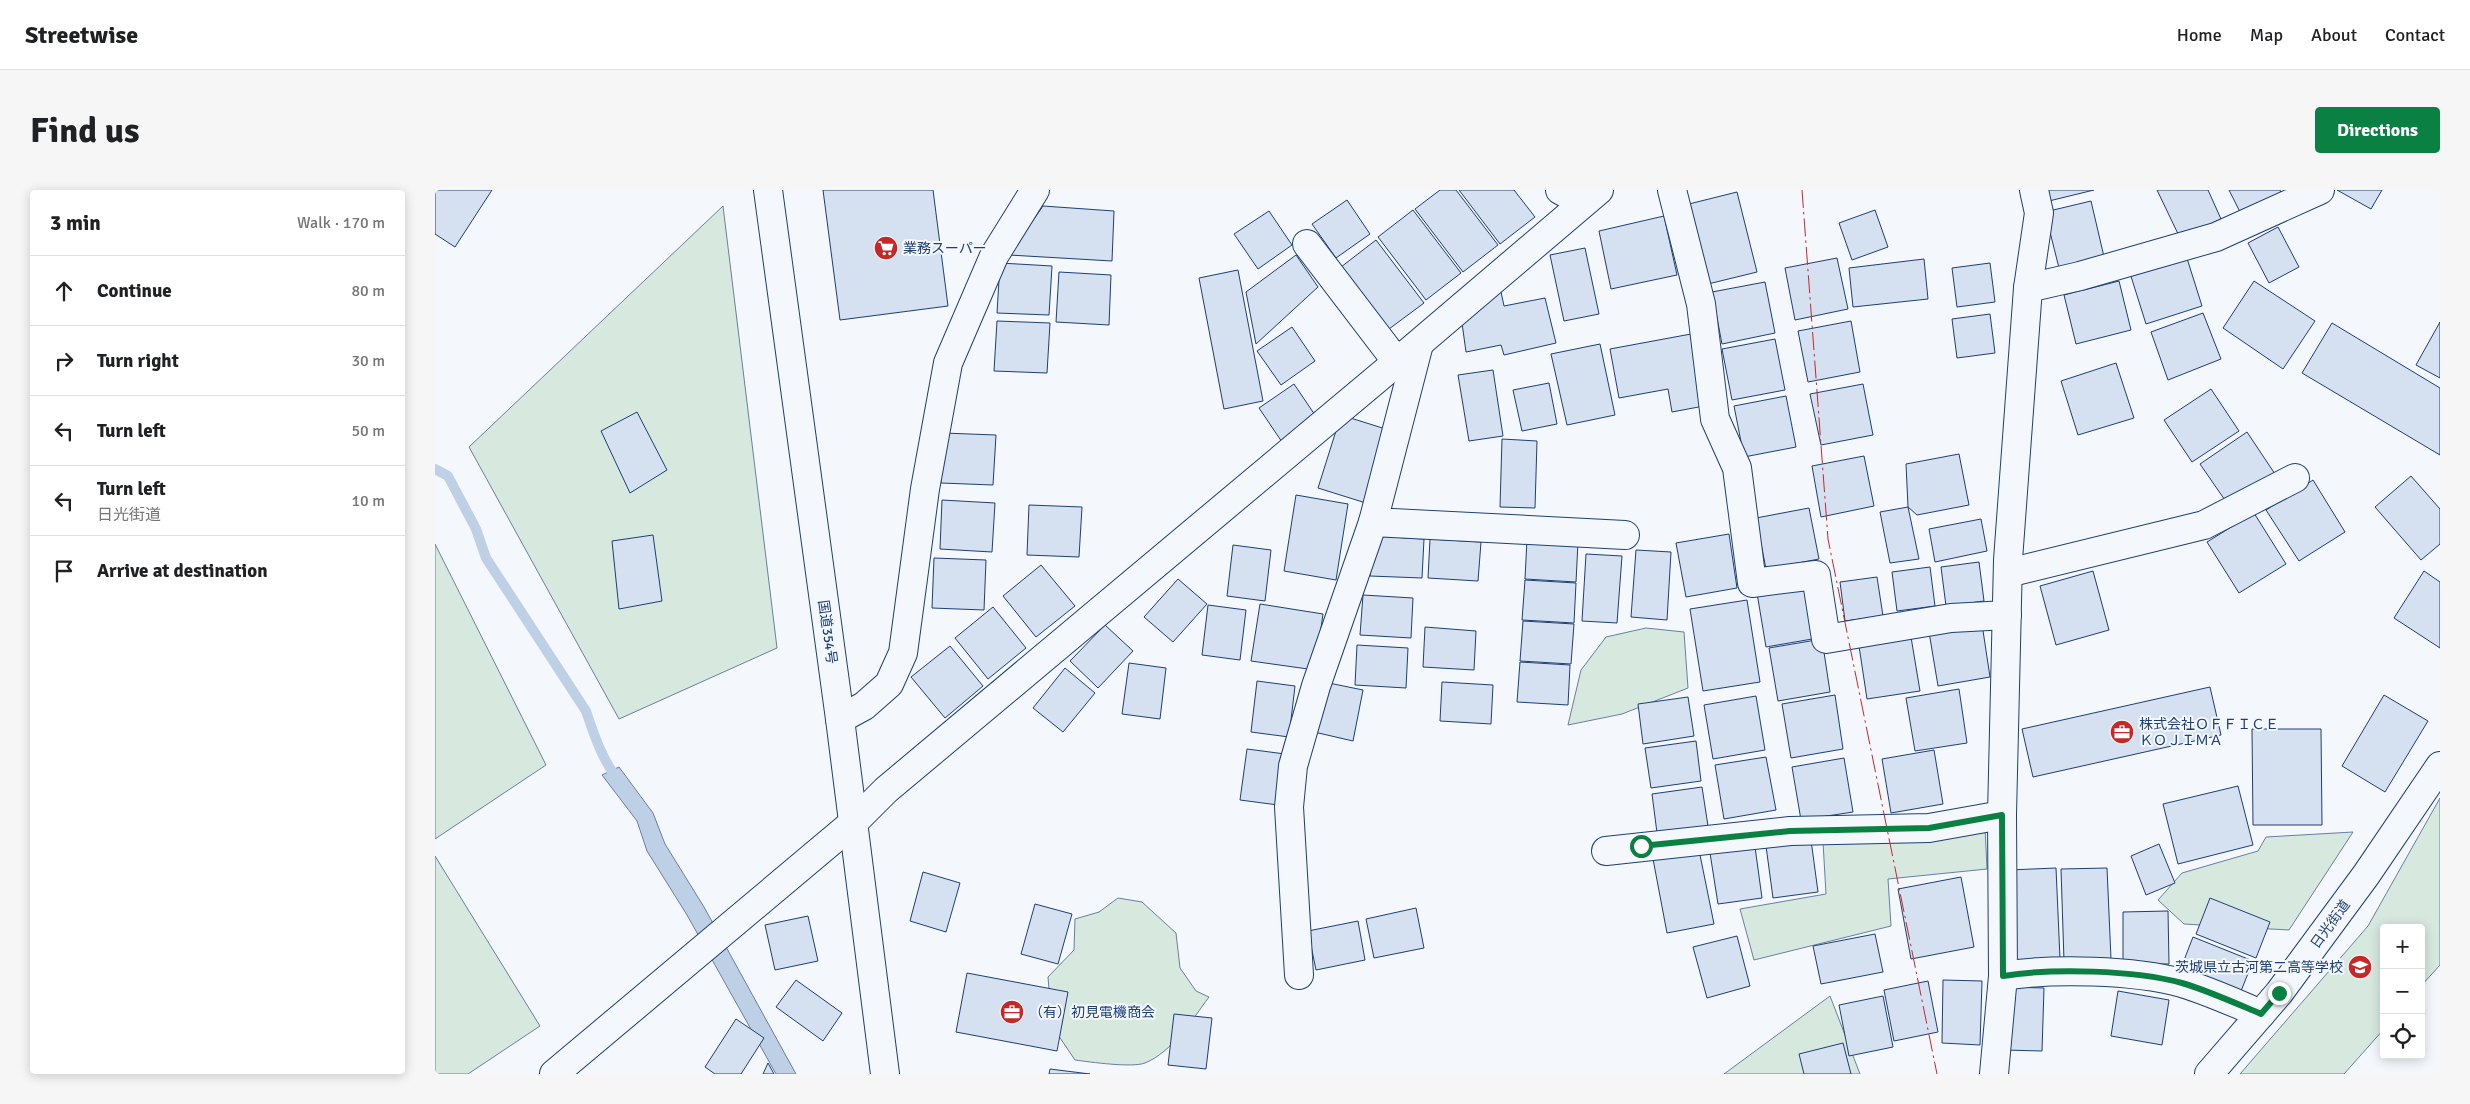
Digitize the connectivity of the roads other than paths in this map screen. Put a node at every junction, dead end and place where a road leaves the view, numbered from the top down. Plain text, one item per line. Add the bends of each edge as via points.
1 (768, 190) edge
2 (1035, 190) edge
3 (1672, 190) edge
4 (2034, 190) edge
5 (2319, 190) edge
6 (1580, 194) edge
7 (1307, 244) dead end
8 (2028, 288) junction
9 (1419, 344) junction
10 (1397, 362) junction
11 (2295, 478) dead end
12 (1373, 522) junction
13 (1625, 535) dead end
14 (2008, 573) junction
15 (2007, 616) junction
16 (840, 719) junction
17 (2440, 766) edge
18 (2002, 815) junction
19 (853, 823) junction
20 (1606, 851) dead end
21 (1299, 975) dead end
22 (2003, 976) junction
23 (2261, 1014) junction
24 (554, 1074) edge
25 (885, 1074) edge
26 (1994, 1074) edge
27 (2209, 1074) edge

1 - 16 main road, 国道354号
2 - 16 main road via 994,256 948,363 925,489 903,653 889,684 864,706
3 - 15 main road via 1701,304 1715,419 1737,468 1752,582 1816,575 1826,639 1951,618
4 - 8 main road via 2039,213
5 - 8 main road via 2216,237
6 - 9 main road via 1568,218
7 - 10 main road
8 - 14 main road
9 - 10 main road
9 - 12 main road
10 - 19 main road via 886,790
11 - 14 main road via 2204,524
12 - 13 main road
12 - 21 main road via 1316,686 1293,766 1289,807
14 - 15 main road
15 - 18 main road
16 - 19 main road, 国道354号
17 - 23 main road, 日光街道 via 2366,875
18 - 20 main road via 1929,828 1790,831
18 - 22 main road
19 - 24 main road
19 - 25 main road, 国道354号
22 - 23 main road via 2057,971 2148,977 2181,983
22 - 26 main road
23 - 27 main road, 日光街道

